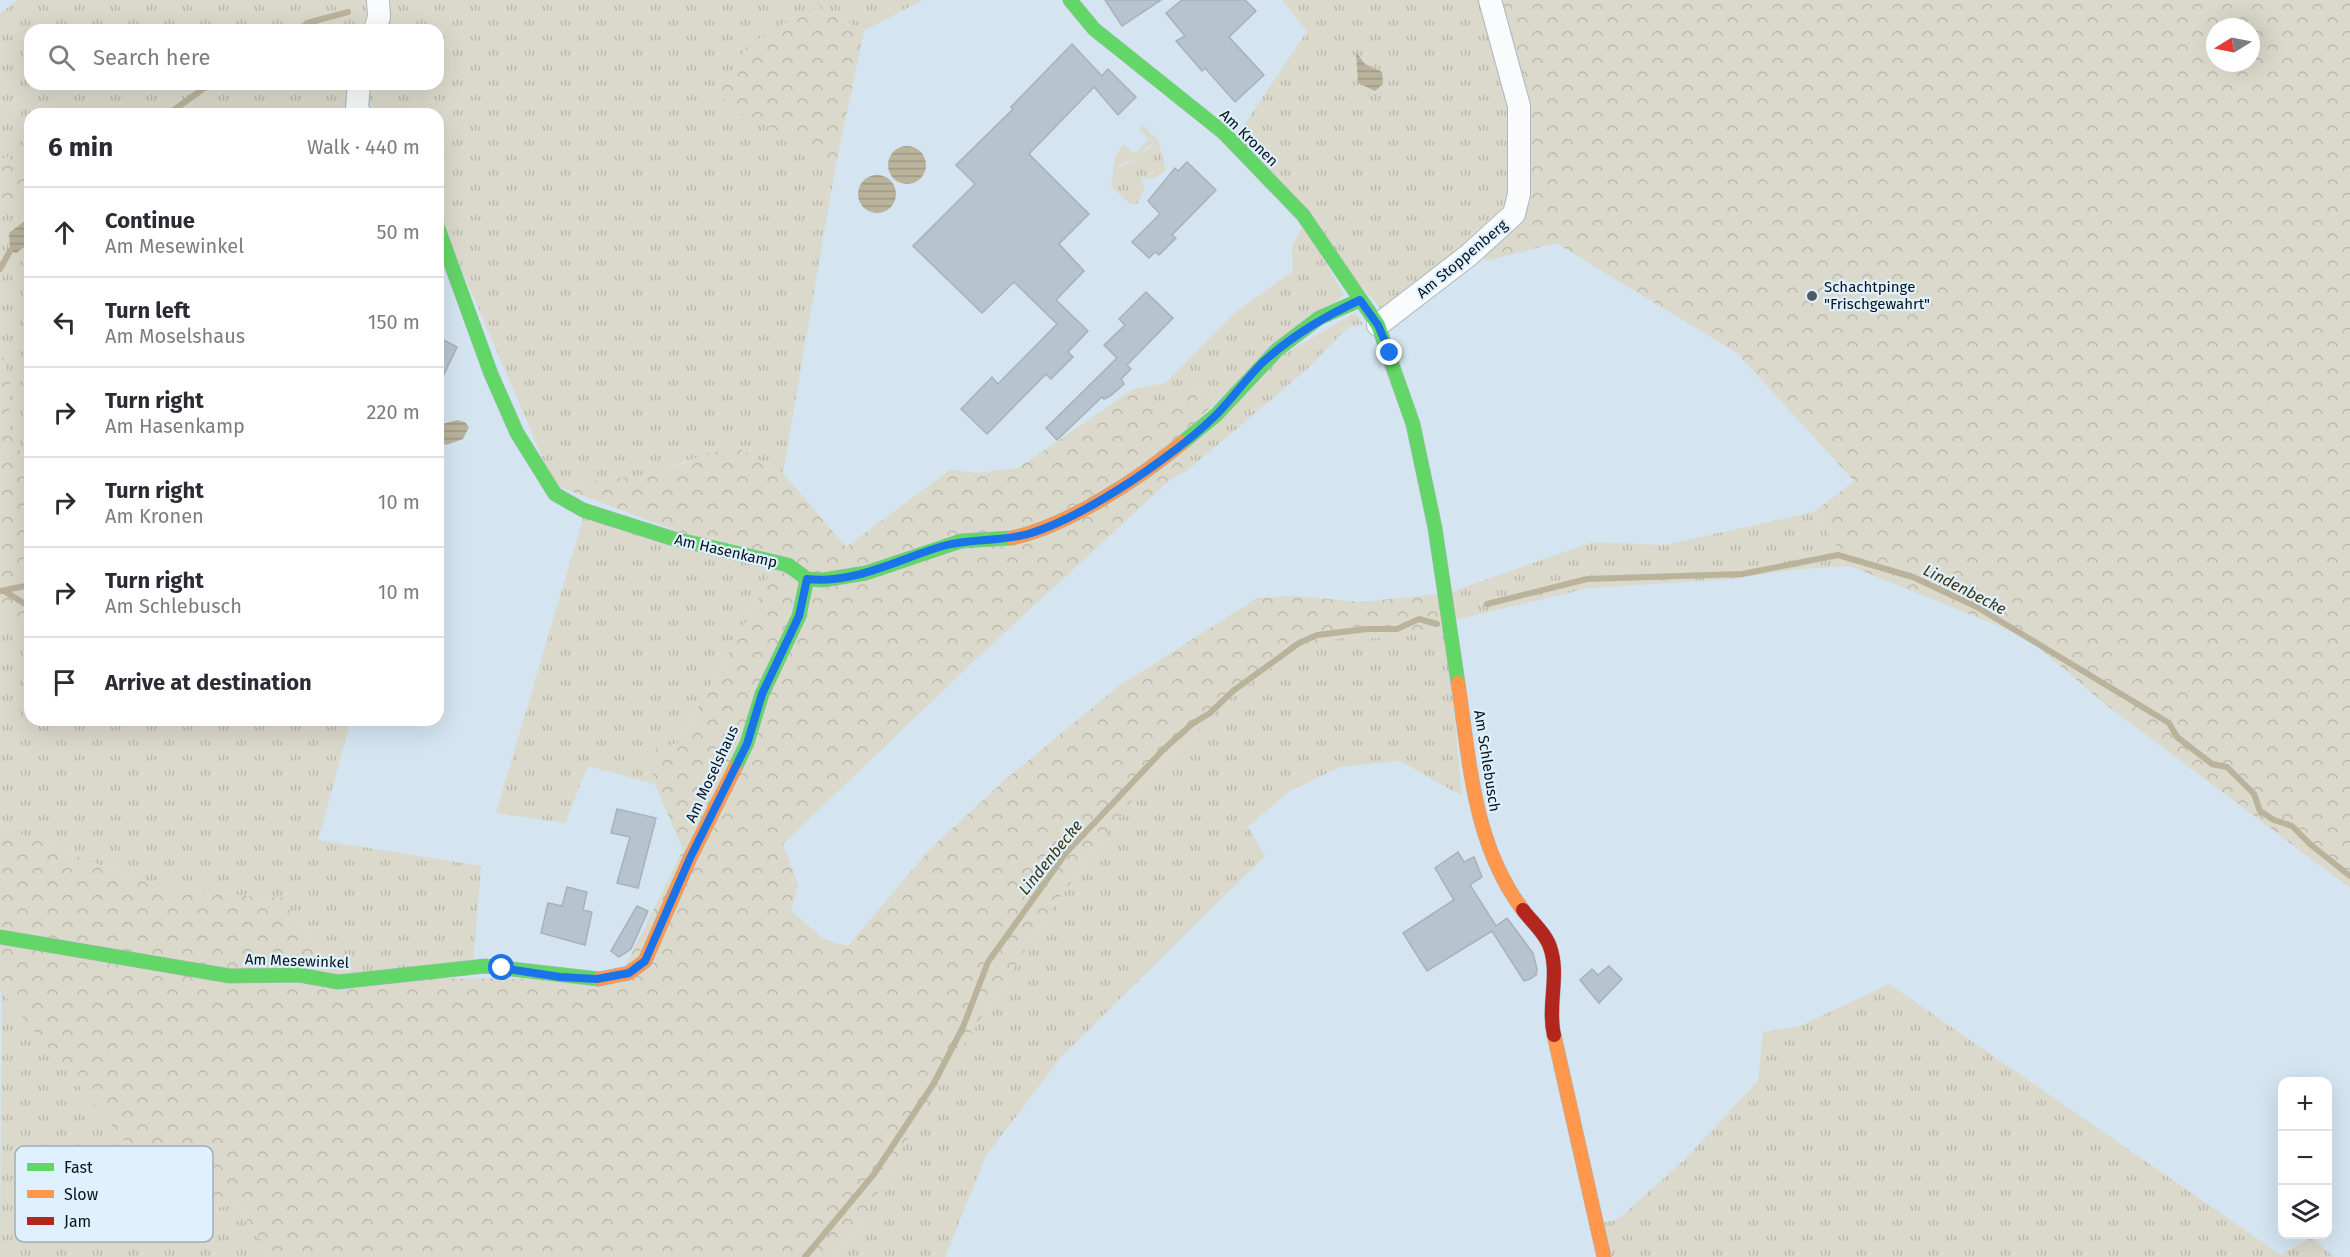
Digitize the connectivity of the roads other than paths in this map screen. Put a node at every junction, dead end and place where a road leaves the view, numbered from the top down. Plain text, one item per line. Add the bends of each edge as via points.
1 (378, 0) edge
2 (1070, 0) edge
3 (1490, 0) edge
4 (377, 24) edge
5 (358, 90) edge
6 (357, 108) edge
7 (444, 245) edge
8 (1360, 300) junction
9 (1378, 325) junction
10 (807, 579) junction
11 (0, 937) edge
12 (629, 973) joint
13 (1604, 1257) edge

1 - 4 street
2 - 8 street, Am Kronen via 1094,29 1224,133 1295,206
3 - 9 street, Am Stoppenberg via 1519,106 1519,194 1514,214 1470,255
5 - 6 street
7 - 10 street, Am Hasenkamp via 517,434 555,494 583,510 671,538 788,565
8 - 9 street, Am Kronen
8 - 10 street via 1319,318 1277,350 1216,415 1163,459 1110,495 1055,523 1006,539 961,541 866,573
9 - 13 street, Am Schlebusch via 1413,424 1435,528 1479,821 1504,885 1550,945 1554,956 1552,1028
10 - 12 street, Am Moselshaus via 799,616 762,694 747,744 690,858 649,954
11 - 12 street, Am Mesewinkel via 230,976 299,975 338,982 485,966 597,979

